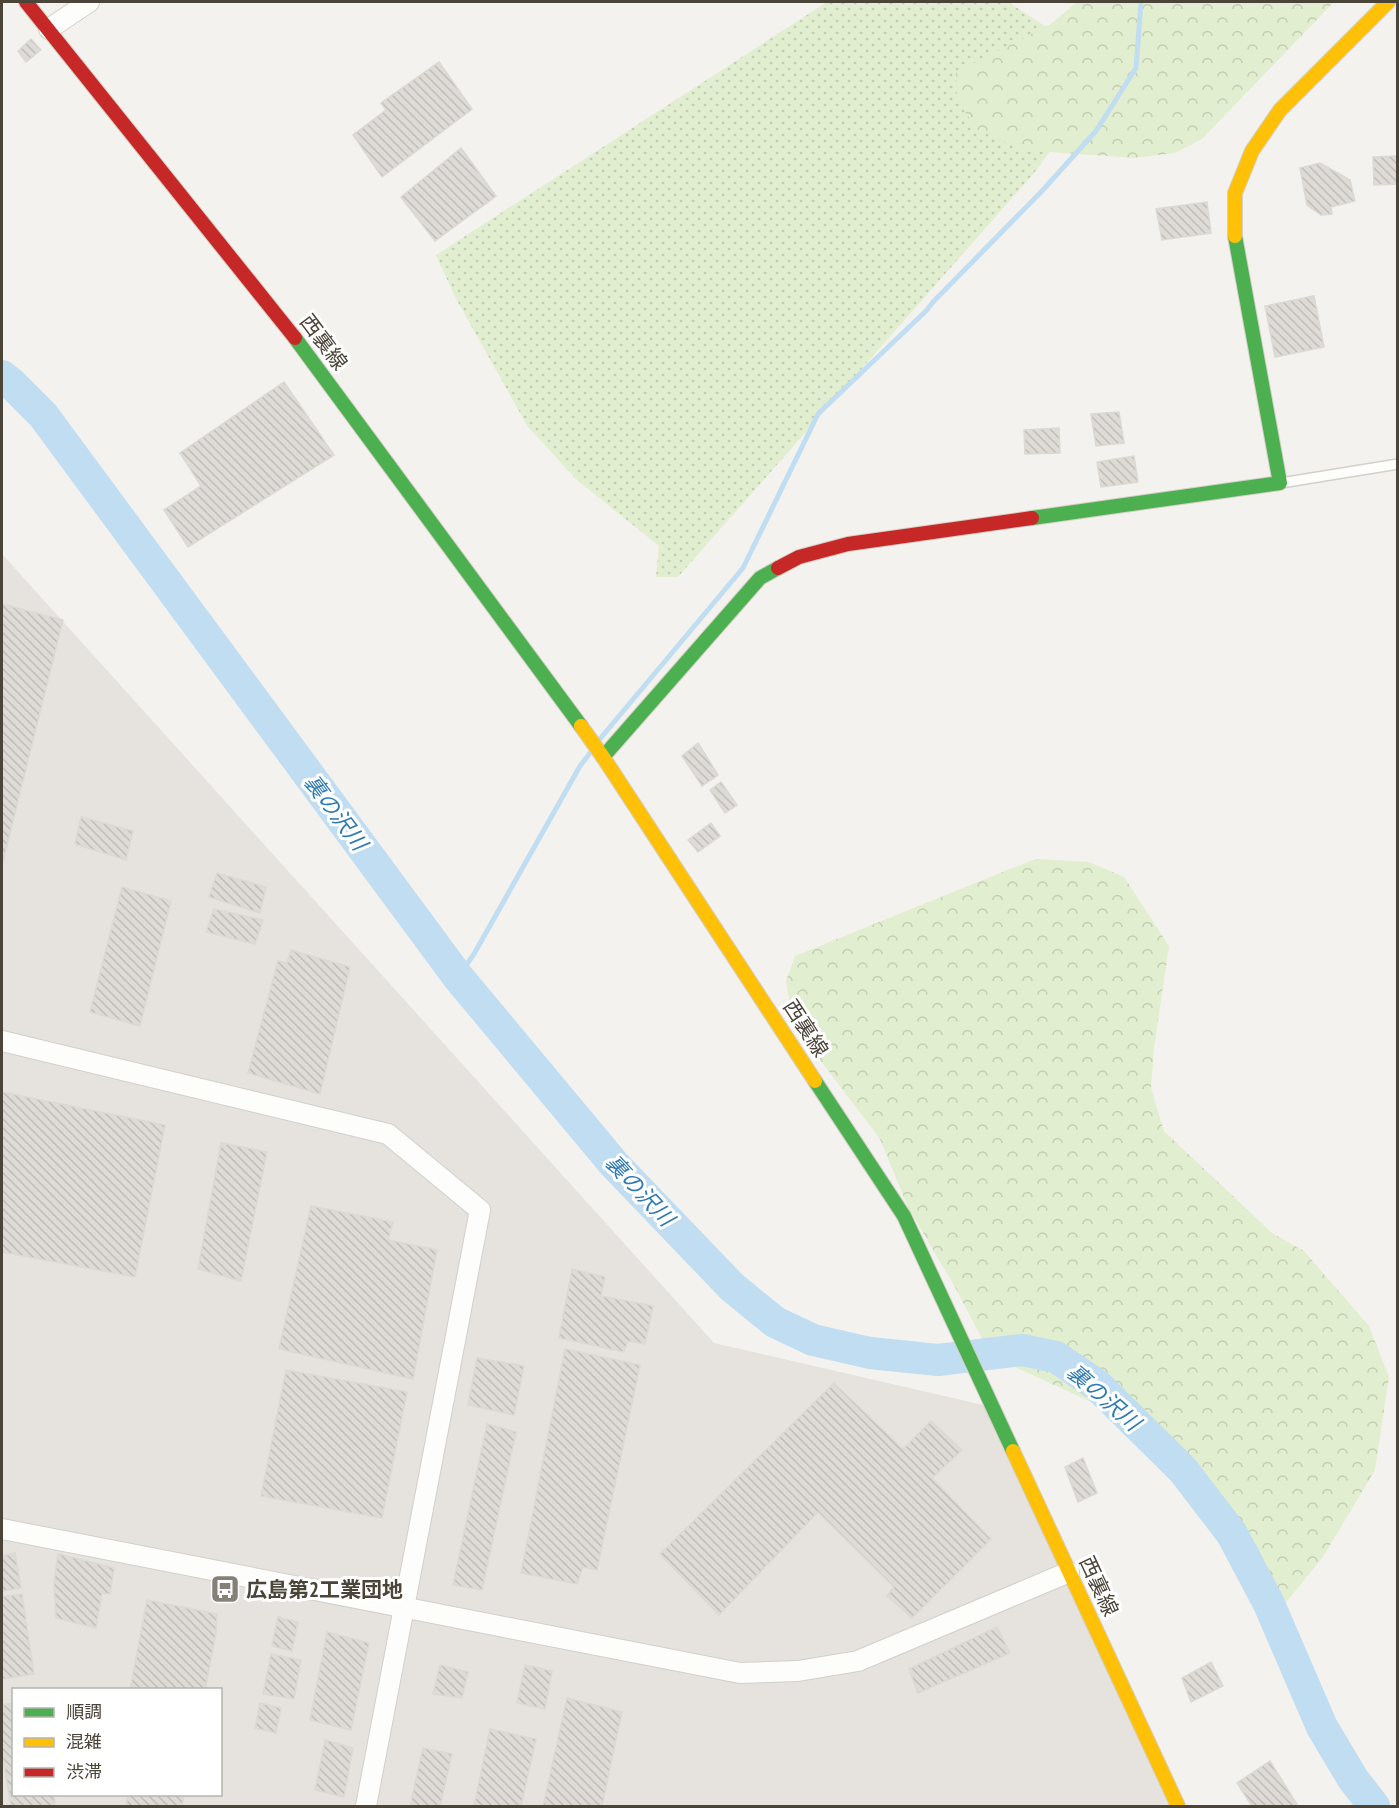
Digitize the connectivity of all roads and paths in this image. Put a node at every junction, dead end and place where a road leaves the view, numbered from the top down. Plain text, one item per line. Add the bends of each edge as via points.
1 (26, 2) edge
2 (89, 2) edge
3 (1388, 2) edge
4 (50, 29) junction
5 (1398, 464) edge
6 (1280, 483) junction
7 (603, 757) junction
8 (2, 1041) edge
9 (2, 1529) edge
10 (1069, 1572) junction
11 (405, 1609) junction
12 (366, 1806) edge
13 (1178, 1806) edge

1 - 4 street, 西裏線
2 - 4 street
3 - 6 street via 1280,110 1252,151 1235,193 1234,237
4 - 7 street, 西裏線 via 290,331
5 - 6 lane
6 - 7 street via 849,544 800,557 760,578
7 - 10 street, 西裏線 via 904,1216
8 - 11 street via 388,1134 480,1210
9 - 11 street
10 - 11 street via 858,1661 798,1671 740,1673
10 - 13 street, 西裏線
11 - 12 street

